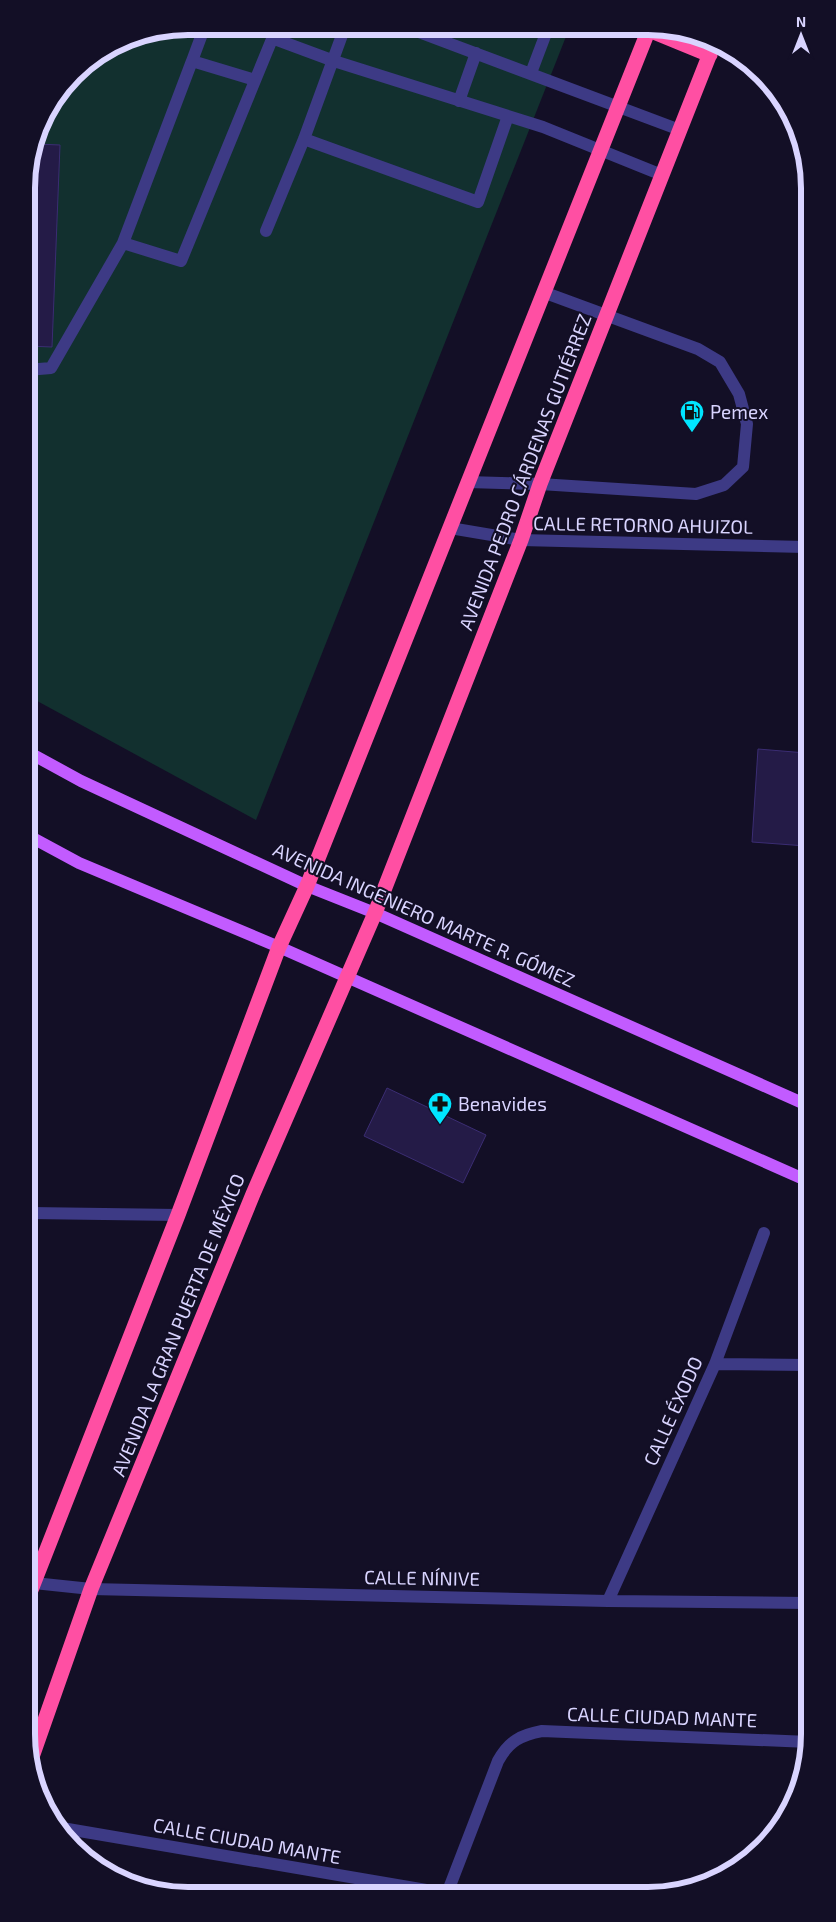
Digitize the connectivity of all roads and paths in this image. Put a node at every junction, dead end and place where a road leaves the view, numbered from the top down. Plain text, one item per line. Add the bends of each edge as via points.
1 (202, 35) edge
2 (273, 35) edge
3 (280, 35) edge
4 (342, 35) edge
5 (427, 35) edge
6 (545, 35) edge
7 (647, 35) edge
8 (673, 37) edge
9 (712, 50) edge
10 (476, 53) junction
11 (334, 61) junction
12 (192, 62) junction
13 (531, 73) junction
14 (255, 80) junction
15 (459, 101) junction
16 (618, 105) junction
17 (508, 116) junction
18 (680, 130) junction
19 (304, 139) junction
20 (601, 150) junction
21 (662, 175) junction
22 (266, 231) dead end
23 (123, 243) junction
24 (543, 292) junction
25 (607, 316) junction
26 (35, 369) edge
27 (467, 482) junction
28 (540, 484) junction
29 (450, 528) junction
30 (521, 540) junction
31 (801, 547) edge
32 (35, 756) edge
33 (35, 839) edge
34 (307, 886) junction
35 (375, 913) junction
36 (279, 947) junction
37 (346, 978) junction
38 (801, 1102) edge
39 (801, 1178) edge
40 (35, 1213) edge
41 (178, 1214) junction
42 (764, 1233) dead end
43 (715, 1364) junction
44 (801, 1365) edge
45 (35, 1579) edge
46 (35, 1587) edge
47 (92, 1589) junction
48 (608, 1601) junction
49 (801, 1603) edge
50 (801, 1742) edge
51 (36, 1747) edge
52 (69, 1829) edge
53 (408, 1887) edge
54 (450, 1887) edge

1 - 12 street
2 - 14 street
3 - 11 street
4 - 11 street
5 - 10 street
6 - 13 street
7 - 16 highway
8 - 9 highway
9 - 18 highway, AVENIDA PEDRO CÁRDENAS GUTIÉRREZ
10 - 13 street
10 - 15 street
11 - 15 street
11 - 19 street
12 - 14 street
12 - 23 street
13 - 16 street
14 - 23 street via 181,261
15 - 17 street
16 - 18 street
16 - 20 highway
17 - 19 street via 478,202
17 - 20 street
18 - 21 highway, AVENIDA PEDRO CÁRDENAS GUTIÉRREZ
19 - 22 street
20 - 21 street
20 - 24 highway
21 - 25 highway, AVENIDA PEDRO CÁRDENAS GUTIÉRREZ
23 - 26 street via 50,368
24 - 25 street
24 - 27 highway
25 - 28 highway, AVENIDA PEDRO CÁRDENAS GUTIÉRREZ
25 - 28 street via 698,350 720,362 740,394 747,424 743,467 724,485 696,494
27 - 28 street
27 - 29 highway
28 - 30 highway, AVENIDA PEDRO CÁRDENAS GUTIÉRREZ
29 - 30 street, CALLE RETORNO AHUIZOL
29 - 34 highway
30 - 31 street, CALLE RETORNO AHUIZOL
30 - 35 highway, AVENIDA PEDRO CÁRDENAS GUTIÉRREZ
32 - 34 main road, AVENIDA INGENIERO MARTE R. GÓMEZ via 81,781
33 - 36 main road via 79,863
34 - 35 main road, AVENIDA INGENIERO MARTE R. GÓMEZ
34 - 36 highway, AVENIDA LA GRAN PUERTA DE MÉXICO
35 - 37 highway, AVENIDA LA GRAN PUERTA DE MÉXICO
35 - 38 main road, AVENIDA INGENIERO MARTE R. GÓMEZ
36 - 37 main road
36 - 41 highway, AVENIDA LA GRAN PUERTA DE MÉXICO
37 - 39 main road
37 - 47 highway, AVENIDA LA GRAN PUERTA DE MÉXICO via 253,1194
40 - 41 street
41 - 45 highway, AVENIDA LA GRAN PUERTA DE MÉXICO
42 - 43 street, CALLE ÉXODO
43 - 44 street
43 - 48 street, CALLE ÉXODO
46 - 47 street, CALLE NÍNIVE
47 - 48 street, CALLE NÍNIVE
47 - 51 highway, AVENIDA LA GRAN PUERTA DE MÉXICO
48 - 49 street, CALLE NÍNIVE
50 - 54 street, CALLE CIUDAD MANTE via 542,1731 515,1739 504,1749 498,1761
52 - 53 street, CALLE CIUDAD MANTE

